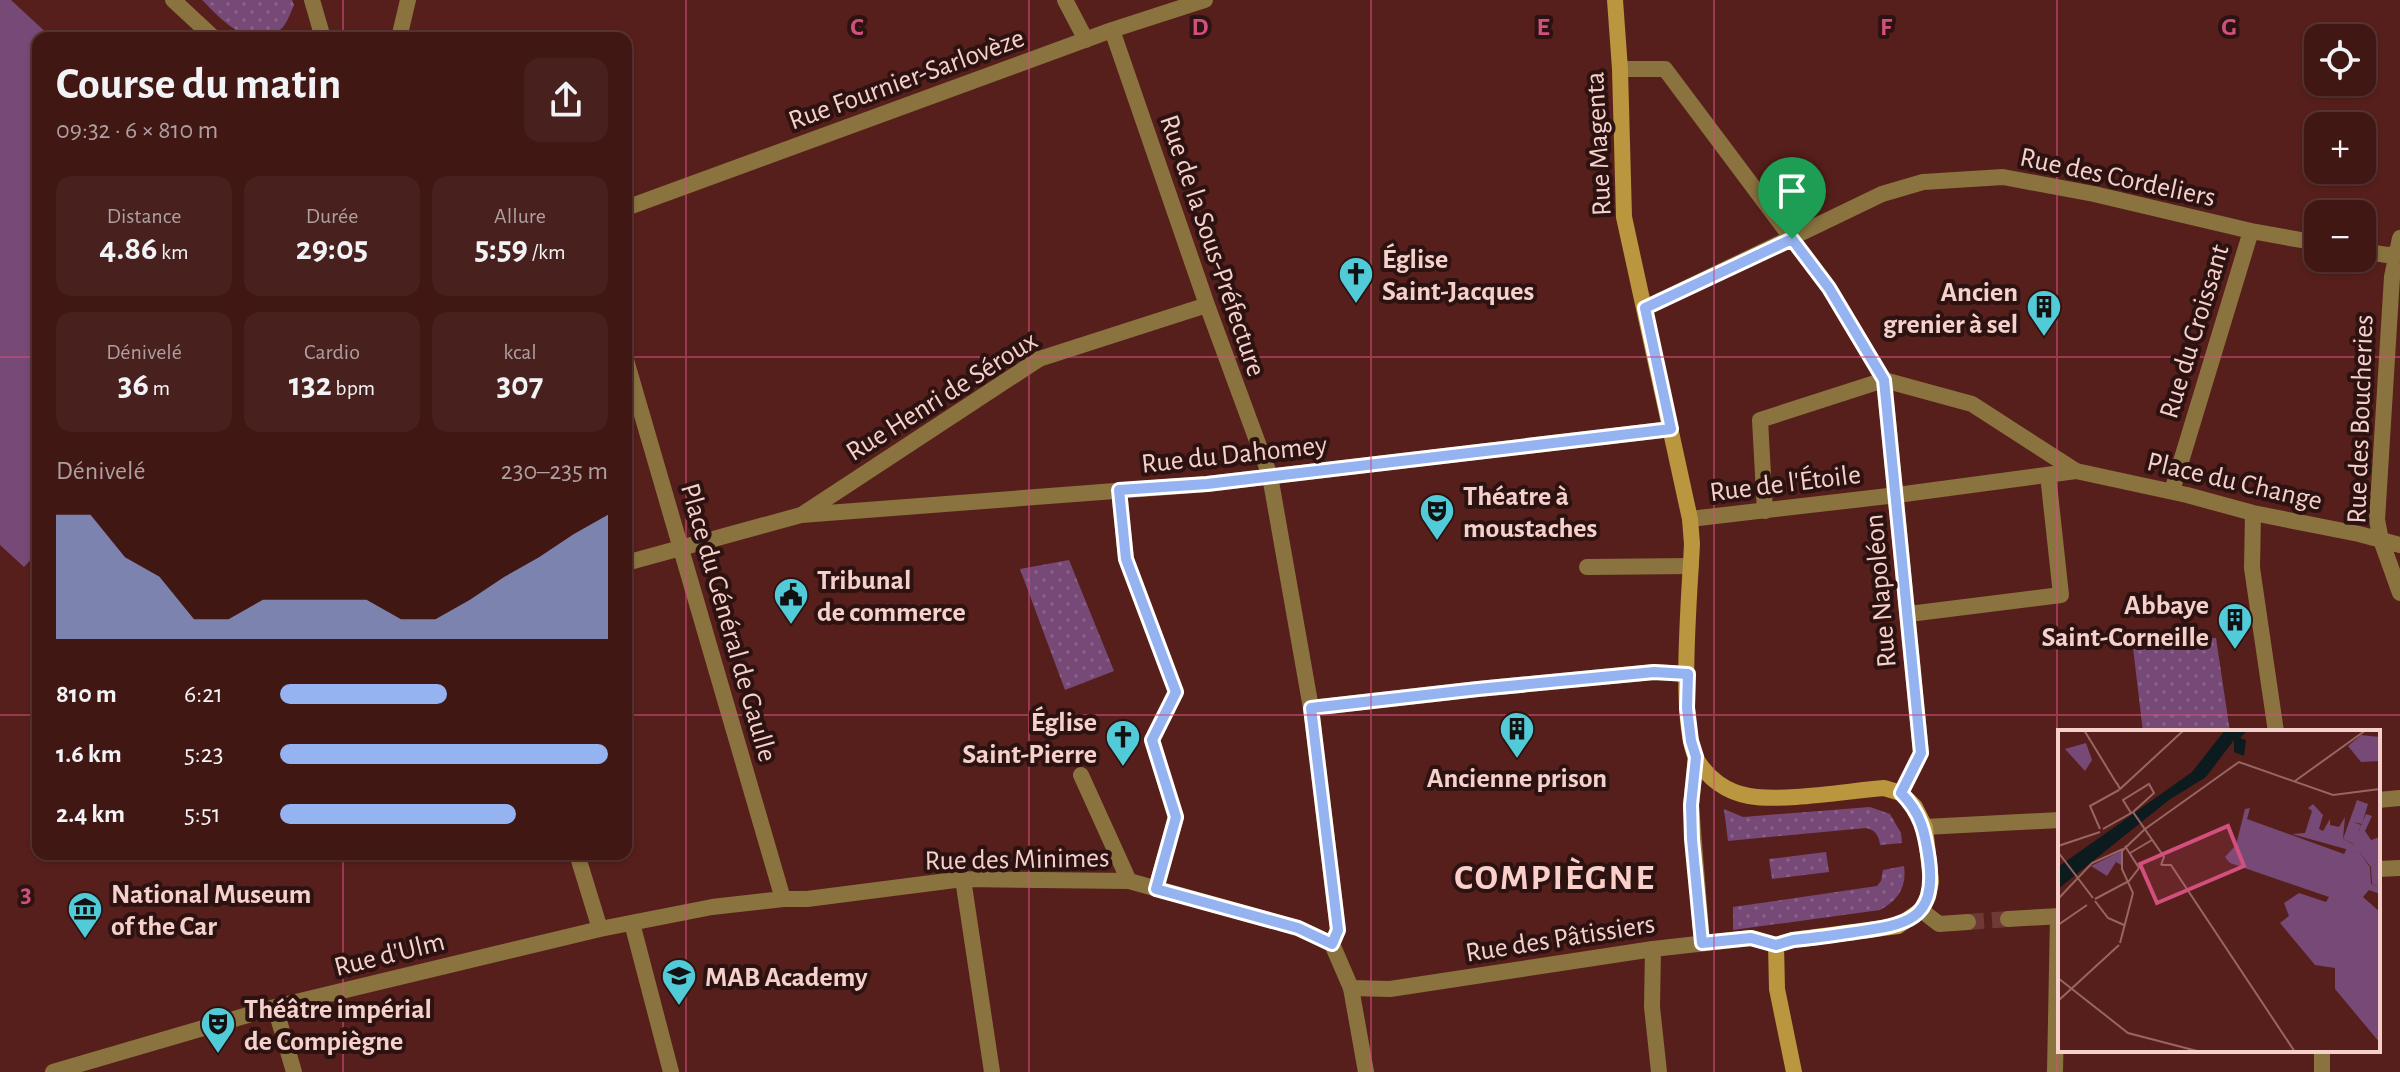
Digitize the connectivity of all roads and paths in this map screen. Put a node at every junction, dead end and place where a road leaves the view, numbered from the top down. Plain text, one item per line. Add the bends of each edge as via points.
1 (173, 0) edge
2 (312, 0) edge
3 (408, 0) edge
4 (1065, 0) edge
5 (1205, 0) edge
6 (1615, 0) edge
7 (1112, 30) junction
8 (208, 32) edge
9 (321, 32) edge
10 (400, 32) edge
11 (1086, 40) junction
12 (1620, 69) junction
13 (632, 206) edge
14 (2251, 231) junction
15 (1792, 239) junction
16 (2304, 240) edge
17 (2399, 249) edge
18 (2376, 253) edge
19 (1207, 305) junction
20 (1645, 308) junction
21 (632, 380) edge
22 (1884, 380) junction
23 (1671, 429) junction
24 (2076, 471) junction
25 (2048, 475) junction
26 (1270, 476) junction
27 (1119, 490) junction
28 (2172, 491) junction
29 (1897, 495) junction
30 (1765, 511) junction
31 (2253, 513) junction
32 (801, 515) junction
33 (1690, 519) junction
34 (2381, 540) junction
35 (2400, 545) edge
36 (682, 548) junction
37 (632, 561) edge
38 (1691, 566) junction
39 (1587, 567) dead end
40 (2400, 593) edge
41 (1909, 614) junction
42 (1688, 674) junction
43 (1311, 708) junction
44 (2276, 730) edge
45 (1696, 757) junction
46 (1081, 775) dead end
47 (1901, 793) junction
48 (2400, 798) edge
49 (2380, 800) edge
50 (2058, 820) edge
51 (1925, 827) junction
52 (579, 860) edge
53 (2400, 868) edge
54 (2380, 874) edge
55 (963, 879) junction
56 (1129, 881) junction
57 (1156, 889) junction
58 (783, 899) junction
59 (1921, 910) junction
60 (2058, 916) edge
61 (2008, 919) tunnel mouth
62 (1968, 922) tunnel mouth
63 (632, 923) junction
64 (600, 929) junction
65 (1702, 943) junction
66 (1332, 944) junction
67 (1776, 945) junction
68 (1653, 949) junction
69 (2058, 955) edge
70 (1351, 988) junction
71 (275, 1007) junction
72 (53, 1072) edge
73 (294, 1072) edge
74 (671, 1072) edge
75 (992, 1072) edge
76 (1366, 1072) edge
77 (1659, 1072) edge
78 (1794, 1072) edge
79 (2055, 1072) edge

1 - 8 street
2 - 9 street
3 - 10 street
4 - 11 street
5 - 7 street, Rue Fournier-Sarlovèze
6 - 12 main road, Rue Magenta
7 - 11 street, Rue Fournier-Sarlovèze
7 - 19 street, Rue de la Sous-Préfecture
11 - 13 street, Rue Fournier-Sarlovèze
12 - 15 street via 1665,69
12 - 20 main road, Rue Magenta via 1624,217
14 - 15 street, Rue des Cordeliers via 2003,177 1923,182 1882,194
14 - 16 street, Rue des Cordeliers
14 - 28 street, Rue du Croissant
15 - 20 street, Rue des Cordeliers
15 - 22 street via 1829,288
17 - 18 street
17 - 34 street, Rue des Boucheries via 2390,308 2377,520
19 - 26 street, Rue de la Sous-Préfecture
19 - 32 street, Rue Henri de Séroux via 1039,359
20 - 23 main road, Rue Magenta
21 - 36 street, Place du Général de Gaulle
22 - 24 street via 1972,404
22 - 29 street, Rue Napoléon
22 - 30 street via 1760,420
23 - 26 street, Rue du Dahomey
23 - 33 main road, Rue Magenta
24 - 25 street, Rue de l'Étoile
24 - 28 street, Place du Change
25 - 29 street, Rue de l'Étoile
25 - 41 street via 2061,595
26 - 27 street, Rue du Dahomey
26 - 43 street, Rue de la Sous-Préfecture
27 - 32 street, Rue du Dahomey
27 - 57 street via 1126,559 1176,692 1152,740 1176,817
28 - 31 street, Place du Change
29 - 30 street, Rue de l'Étoile
29 - 41 street, Rue Napoléon
30 - 33 street, Rue de l'Étoile
31 - 34 street, Place du Change
31 - 44 street via 2252,568
32 - 36 street
33 - 38 main road, Rue Magenta
34 - 35 street, Place du Change
34 - 40 street, Rue des Boucheries
36 - 37 street
36 - 58 street, Place du Général de Gaulle
38 - 39 street
38 - 42 main road, Rue Magenta
41 - 47 street, Rue Napoléon via 1921,753
42 - 43 street via 1654,672
42 - 45 main road, Rue Magenta via 1687,708
43 - 66 street, Rue de la Sous-Préfecture via 1338,930
45 - 47 main road via 1719,784 1751,796 1884,788
45 - 65 street via 1691,805
46 - 56 street
47 - 51 main road
48 - 49 street
50 - 51 street
51 - 59 main road via 1931,882
52 - 64 street
53 - 54 street
55 - 56 street, Rue des Minimes
55 - 58 street, Rue des Minimes
55 - 75 street
56 - 57 street, Rue des Minimes
57 - 66 street, Rue des Minimes via 1298,928
58 - 63 street, Rue des Minimes
59 - 62 street via 1939,924
59 - 67 main road via 1898,926
60 - 61 street
63 - 64 street, Rue des Minimes
63 - 74 street
64 - 71 street, Rue d'Ulm
65 - 67 street, Rue des Pâtissiers via 1751,938
65 - 68 street, Rue des Pâtissiers
66 - 70 street
67 - 78 main road via 1777,989
68 - 70 street, Rue des Pâtissiers via 1390,989
68 - 77 street
69 - 79 street
70 - 76 street
71 - 72 street, Rue d'Ulm
71 - 73 street

